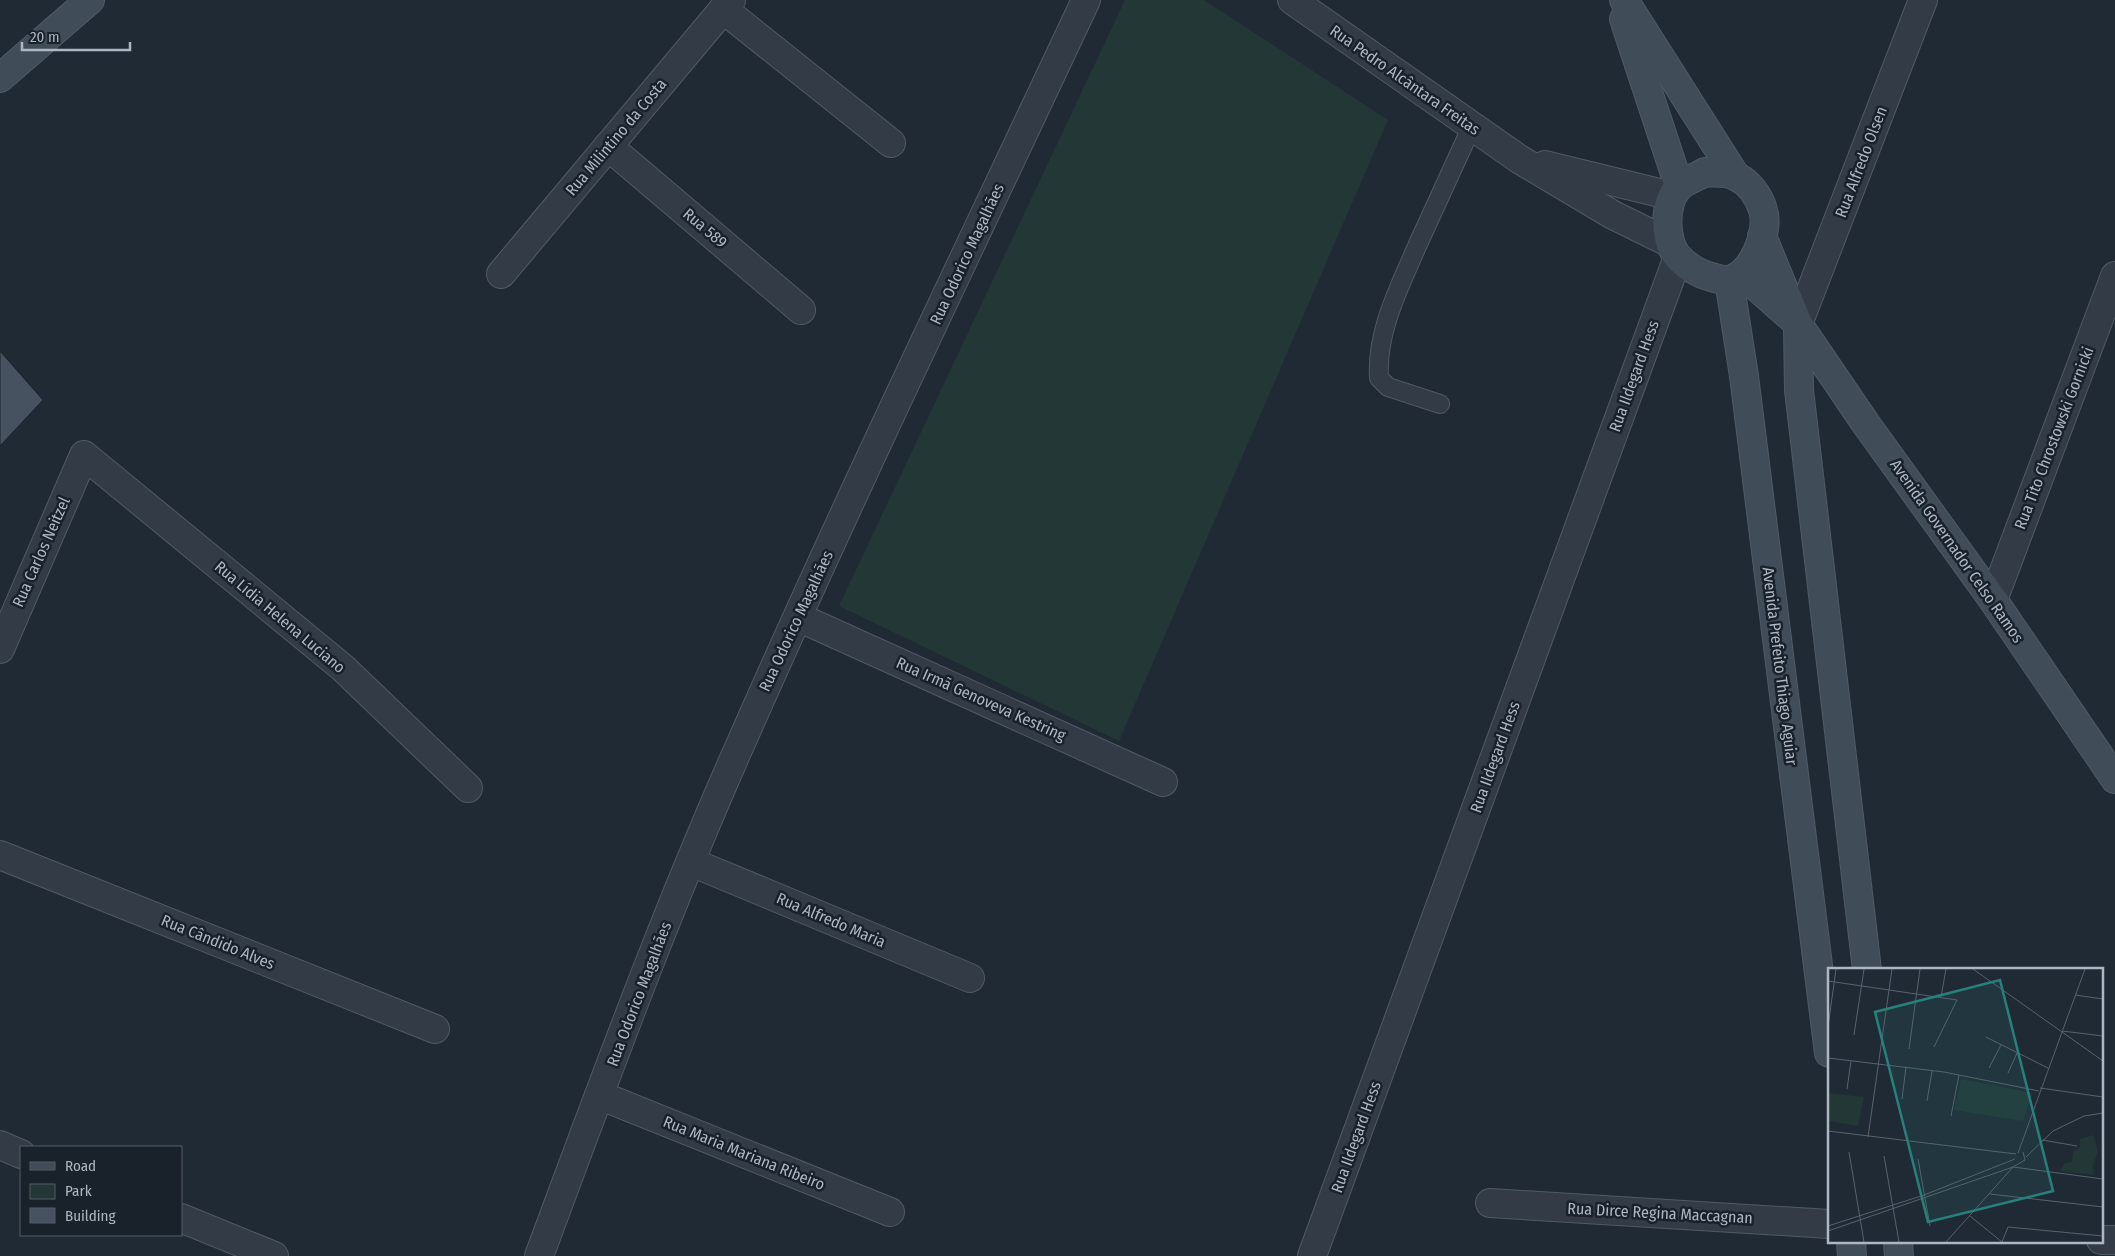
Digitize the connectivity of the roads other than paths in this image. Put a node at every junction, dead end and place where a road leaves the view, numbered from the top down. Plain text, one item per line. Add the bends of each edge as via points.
1 (90, 0) edge
2 (1086, 0) edge
3 (1292, 0) edge
4 (1618, 0) edge
5 (1624, 0) edge
6 (1923, 0) edge
7 (727, 4) edge
8 (0, 78) edge
9 (1472, 126) junction
10 (891, 143) dead end
11 (608, 146) junction
12 (1519, 159) junction
13 (1735, 175) junction
14 (1676, 191) junction
15 (1762, 236) junction
16 (1674, 250) junction
17 (501, 274) dead end
18 (2115, 276) edge
19 (1735, 277) junction
20 (802, 310) dead end
21 (1798, 324) junction
22 (1440, 404) dead end
23 (84, 454) joint
24 (9, 599) edge
25 (1993, 600) junction
26 (798, 617) junction
27 (0, 649) edge
28 (2115, 779) edge
29 (1164, 782) dead end
30 (468, 788) dead end
31 (0, 855) edge
32 (691, 862) junction
33 (1867, 968) edge
34 (970, 978) dead end
35 (435, 1030) dead end
36 (1828, 1045) edge
37 (599, 1095) junction
38 (0, 1145) edge
39 (20, 1154) edge
40 (1490, 1203) dead end
41 (890, 1212) dead end
42 (182, 1218) edge
43 (1828, 1224) edge
44 (2102, 1240) edge
45 (2115, 1240) edge
46 (274, 1256) edge
47 (539, 1256) edge
48 (1312, 1256) edge

1 - 8 main road
2 - 26 street, Rua Odorico Magalhães
3 - 9 street, Rua Pedro Alcântara Freitas
4 - 14 main road
5 - 13 main road
6 - 21 street, Rua Alfredo Olsen
7 - 10 street
7 - 11 street, Rua Milintino da Costa
9 - 12 street, Rua Pedro Alcântara Freitas
9 - 22 lane via 1408,266 1382,336 1378,358 1380,378 1388,387
11 - 17 street, Rua Milintino da Costa
11 - 20 street, Rua 589
12 - 14 street, Rua Pedro Alcântara Freitas
12 - 16 street, Rua Pedro Alcântara Freitas
13 - 14 main road via 1705,172
13 - 15 main road via 1754,190 1764,212
14 - 16 main road via 1667,219
15 - 19 main road via 1756,258
15 - 21 main road, Avenida Governador Celso Ramos
16 - 19 main road via 1701,275
16 - 48 street, Rua Ildegard Hess
18 - 25 street, Rua Tito Chrostowski Gornicki
19 - 21 main road, Avenida Governador Celso Ramos
19 - 36 main road, Avenida Prefeito Thiago Aguiar via 1744,376
21 - 25 main road, Avenida Governador Celso Ramos
21 - 33 main road via 1799,390
23 - 24 street, Rua Carlos Neitzel
23 - 30 street, Rua Lídia Helena Luciano via 342,668
24 - 27 street, Rua Carlos Neitzel
25 - 28 main road, Avenida Governador Celso Ramos
26 - 29 street, Rua Irmã Genoveva Kestring
26 - 32 street, Rua Odorico Magalhães
31 - 35 street, Rua Cândido Alves
32 - 34 street, Rua Alfredo Maria
32 - 37 street, Rua Odorico Magalhães
37 - 41 street, Rua Maria Mariana Ribeiro
37 - 47 street, Rua Odorico Magalhães
38 - 39 street
40 - 43 street, Rua Dirce Regina Maccagnan
42 - 46 street
44 - 45 street

